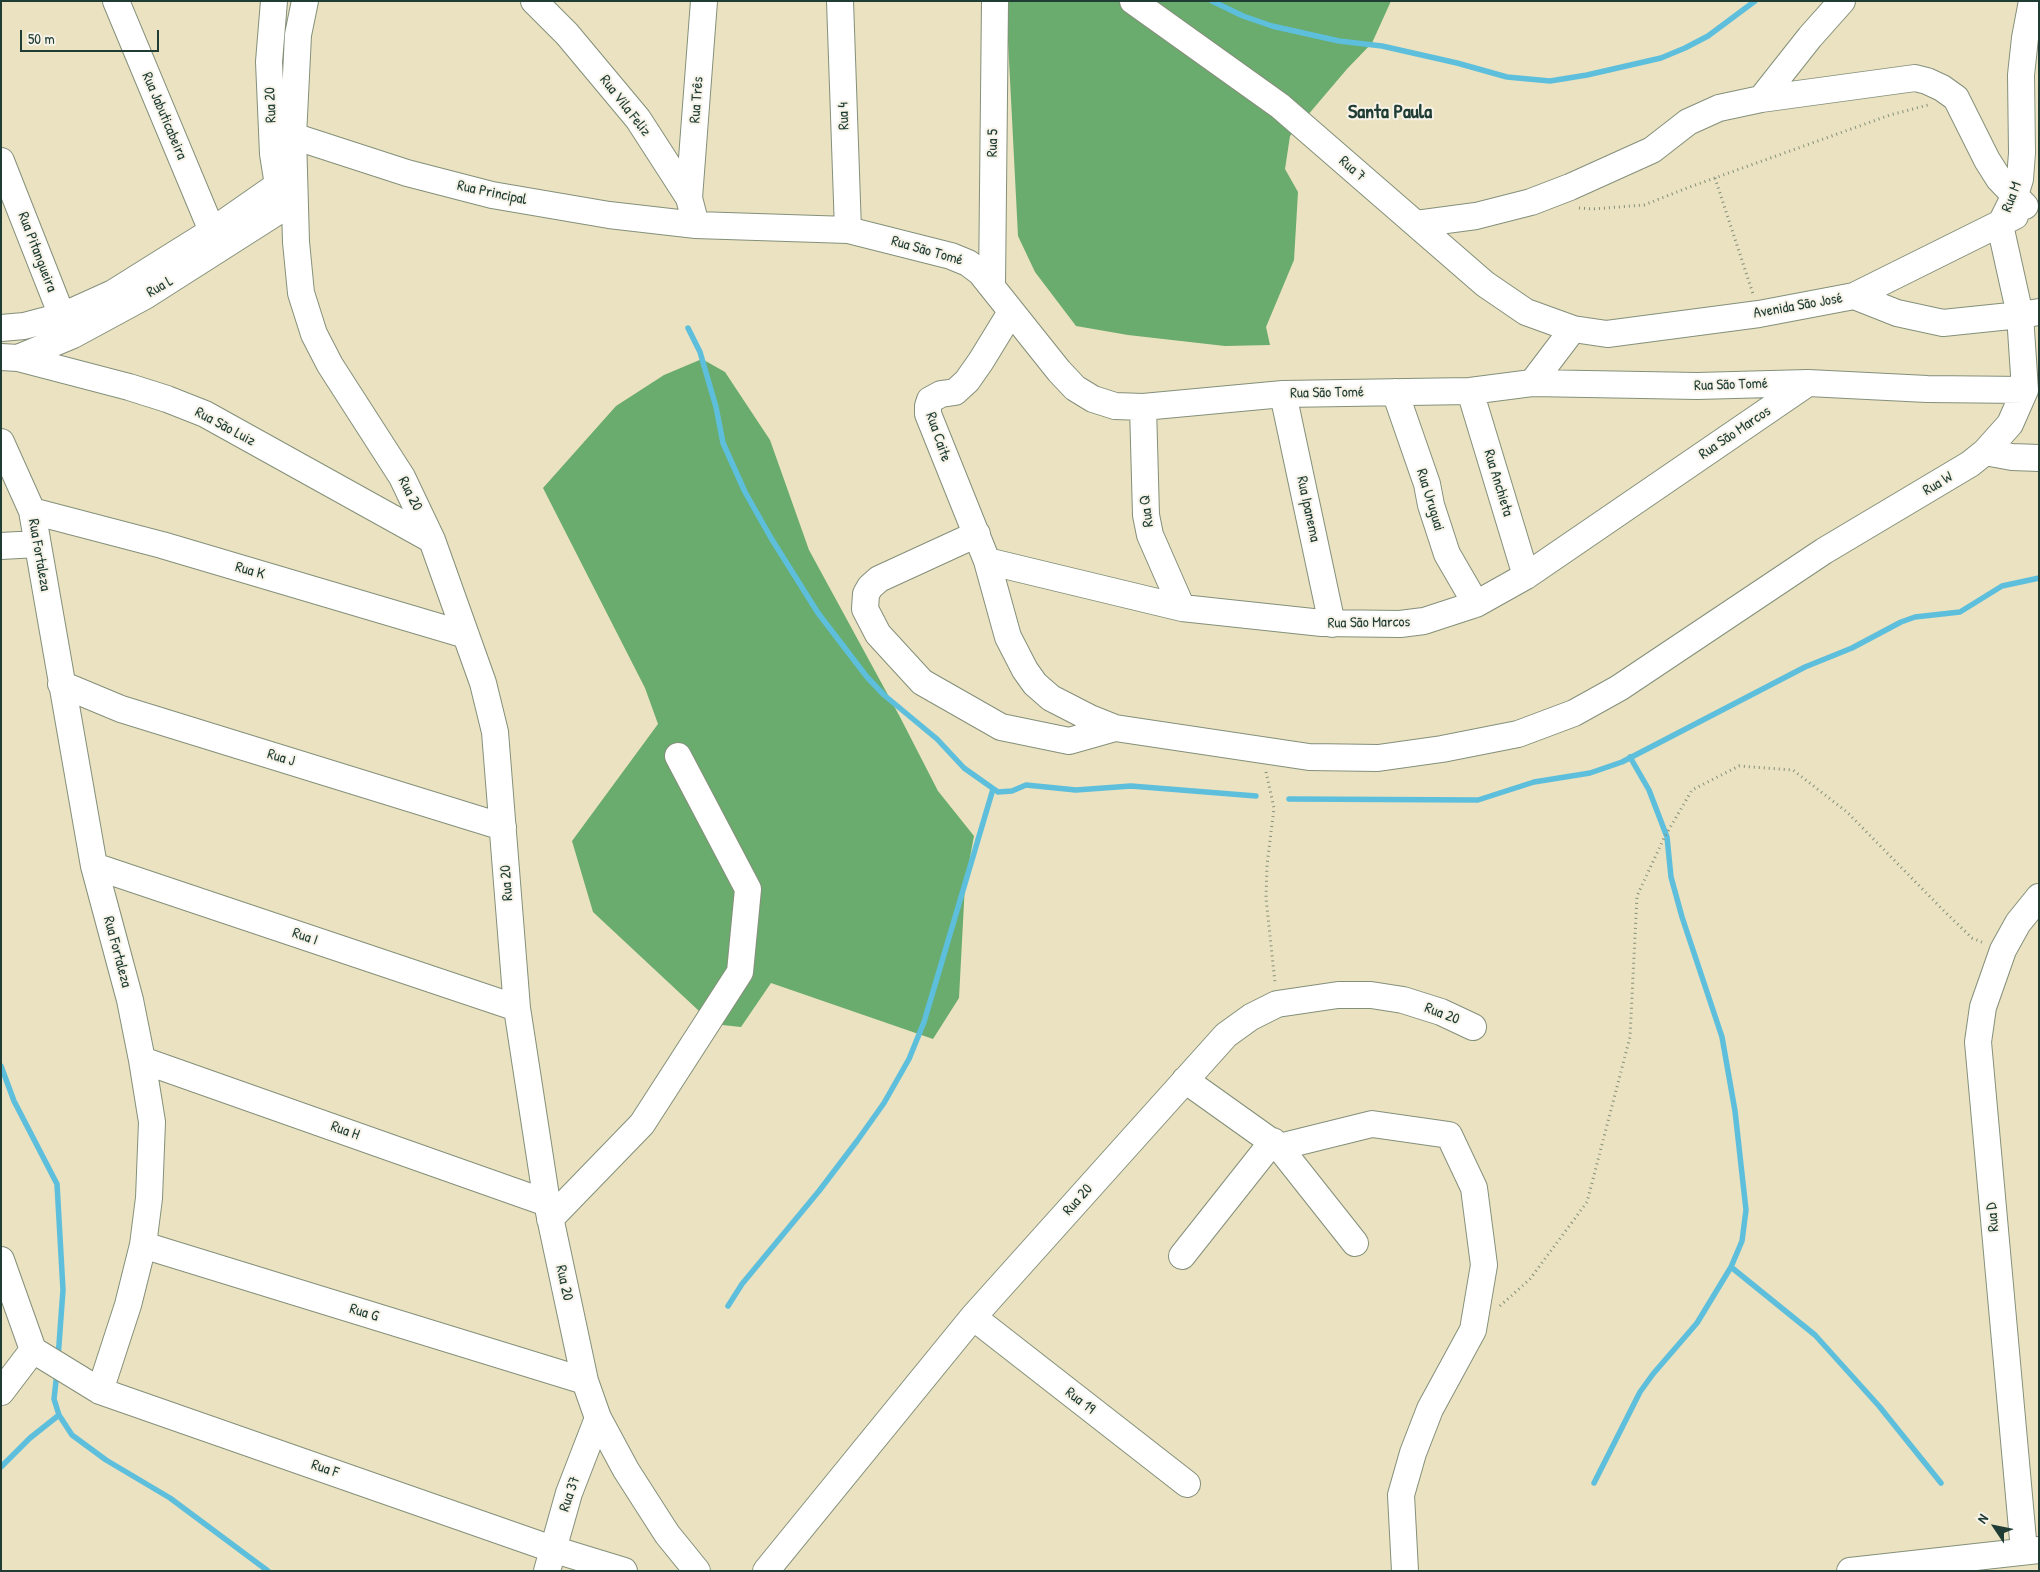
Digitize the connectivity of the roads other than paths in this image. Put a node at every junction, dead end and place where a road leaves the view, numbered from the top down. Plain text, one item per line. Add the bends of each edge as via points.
1 (116, 1) edge
2 (274, 1) edge
3 (305, 1) edge
4 (534, 1) edge
5 (704, 1) edge
6 (840, 1) edge
7 (995, 1) edge
8 (1133, 1) edge
9 (1842, 1) edge
10 (2032, 1) edge
11 (1762, 99) junction
12 (293, 136) junction
13 (1, 161) edge
14 (289, 188) junction
15 (689, 198) junction
16 (2027, 203) edge
17 (1416, 224) junction
18 (696, 225) junction
19 (2000, 225) junction
20 (848, 230) junction
21 (212, 231) junction
22 (992, 285) junction
23 (1854, 296) junction
24 (1011, 312) junction
25 (2029, 314) edge
26 (62, 316) junction
27 (1, 328) edge
28 (1573, 329) junction
29 (10, 358) edge
30 (1532, 383) junction
31 (1808, 383) junction
32 (2025, 390) junction
33 (1470, 391) junction
34 (1394, 392) junction
35 (1283, 394) junction
36 (1143, 407) junction
37 (1, 442) edge
38 (1985, 452) junction
39 (2039, 458) edge
40 (32, 511) junction
41 (977, 534) junction
42 (432, 540) junction
43 (37, 544) junction
44 (1, 546) edge
45 (988, 561) junction
46 (1526, 576) junction
47 (1476, 604) junction
48 (1182, 608) junction
49 (1332, 624) junction
50 (466, 635) junction
51 (61, 684) junction
52 (1115, 728) junction
53 (678, 756) dead end
54 (503, 827) junction
55 (94, 866) junction
56 (2039, 898) edge
57 (516, 1008) junction
58 (1473, 1027) dead end
59 (142, 1060) junction
60 (1185, 1080) junction
61 (1276, 1144) junction
62 (549, 1211) junction
63 (1355, 1243) dead end
64 (143, 1245) junction
65 (1182, 1256) dead end
66 (1, 1260) edge
67 (973, 1317) junction
68 (33, 1350) junction
69 (585, 1381) junction
70 (100, 1391) junction
71 (1, 1392) edge
72 (598, 1418) junction
73 (1187, 1484) dead end
74 (2031, 1551) edge
75 (550, 1560) edge
76 (624, 1571) edge
77 (697, 1571) edge
78 (766, 1571) edge
79 (1405, 1571) edge
80 (1850, 1571) edge

1 - 21 street, Rua Jabuticabeira
2 - 14 street, Rua 20 via 269,62 273,154
3 - 12 street, Rua 20 via 298,35
4 - 15 street, Rua Vila Feliz via 567,34 638,119
5 - 15 street, Rua Três
6 - 20 street, Rua 4
7 - 22 street, Rua 5
8 - 17 street, Rua 7 via 1280,106
9 - 11 street via 1810,36
10 - 16 street, Rua M via 2025,38 2020,102 2020,179
11 - 16 street via 1915,78 1927,81 1956,98 1999,179
11 - 17 street via 1704,114 1688,122 1652,150 1532,202 1476,216
12 - 14 street, Rua 20
12 - 18 street, Rua Principal via 407,173 492,195 609,215
13 - 26 street, Rua Pitangueira
14 - 21 street
14 - 29 street, Rua L via 145,296 73,335
14 - 42 street, Rua 20 via 301,294 314,334 334,372 402,477
15 - 18 street, Rua Vila Feliz
16 - 19 street, Rua M
17 - 28 street, Rua 7 via 1485,284 1526,312
18 - 20 street, Rua São Tomé
19 - 23 street
19 - 25 street, Rua M
20 - 22 street, Rua São Tomé via 951,256 968,263
21 - 26 street via 113,293
22 - 24 street, Rua São Tomé
23 - 25 street, Avenida São José via 1897,313 1943,323
23 - 28 street, Avenida São José via 1759,314 1607,334
24 - 36 street, Rua São Tomé via 1075,388 1093,399 1115,406
24 - 41 street, Rua Caite via 967,380 955,392 935,396 928,406 932,426
25 - 32 street, Rua M
26 - 27 street
28 - 30 street
29 - 42 street, Rua São Luiz via 129,387 205,414
30 - 31 street, Rua São Tomé via 1697,386
30 - 33 street, Rua São Tomé
31 - 32 street, Rua São Tomé
31 - 46 street, Rua São Marcos
32 - 38 street, Rua W via 2010,424
33 - 34 street, Rua São Tomé
33 - 46 street, Rua Anchieta
34 - 35 street, Rua São Tomé
34 - 47 street, Rua Uruguai via 1447,554
35 - 36 street, Rua São Tomé
35 - 49 street, Rua Ipanema
36 - 48 street, Rua Q via 1146,515 1150,535
37 - 40 street
38 - 39 street
38 - 52 street, Rua W via 1942,482 1824,551 1619,688 1574,714 1528,730 1442,749 1378,758 1309,757
40 - 43 street, Rua Fortaleza
40 - 50 street, Rua K via 162,545
41 - 45 street, Rua Caite
41 - 52 street via 879,579 870,587 865,609 878,634 922,682 1001,727 1069,741
42 - 50 street, Rua 20
43 - 44 street
43 - 51 street, Rua Fortaleza
45 - 48 street, Rua São Marcos
45 - 52 street, Rua Caite via 1008,637 1035,684 1051,698
46 - 47 street, Rua São Marcos
47 - 49 street, Rua São Marcos via 1424,622
48 - 49 street, Rua São Marcos
50 - 54 street, Rua 20 via 483,683 495,732
51 - 54 street, Rua J via 121,708
51 - 55 street, Rua Fortaleza
53 - 62 street via 748,889 740,972 642,1124
54 - 57 street, Rua 20
55 - 57 street, Rua I
55 - 59 street, Rua Fortaleza via 130,1000
56 - 74 street, Rua D via 2018,923 2003,950 1983,1006 1978,1042
57 - 62 street, Rua 20
58 - 60 street, Rua 20 via 1403,1000 1371,995 1277,1004 1226,1035
59 - 62 street, Rua H
59 - 64 street, Rua Fortaleza via 152,1122 150,1198
60 - 61 street
60 - 67 street, Rua 20
61 - 63 street
61 - 65 street
61 - 79 street via 1372,1124 1449,1135 1474,1188 1484,1264 1473,1330 1430,1409 1413,1453 1402,1495
62 - 69 street, Rua 20
64 - 69 street, Rua G
64 - 70 street, Rua Fortaleza
66 - 68 street
67 - 73 street, Rua 19
67 - 78 street, Rua 20
68 - 70 street, Rua F
68 - 71 street
69 - 72 street, Rua 20
70 - 75 street, Rua F
72 - 75 street, Rua 37 via 569,1493
72 - 77 street, Rua 20 via 644,1501
74 - 80 street
75 - 76 street, Rua F

